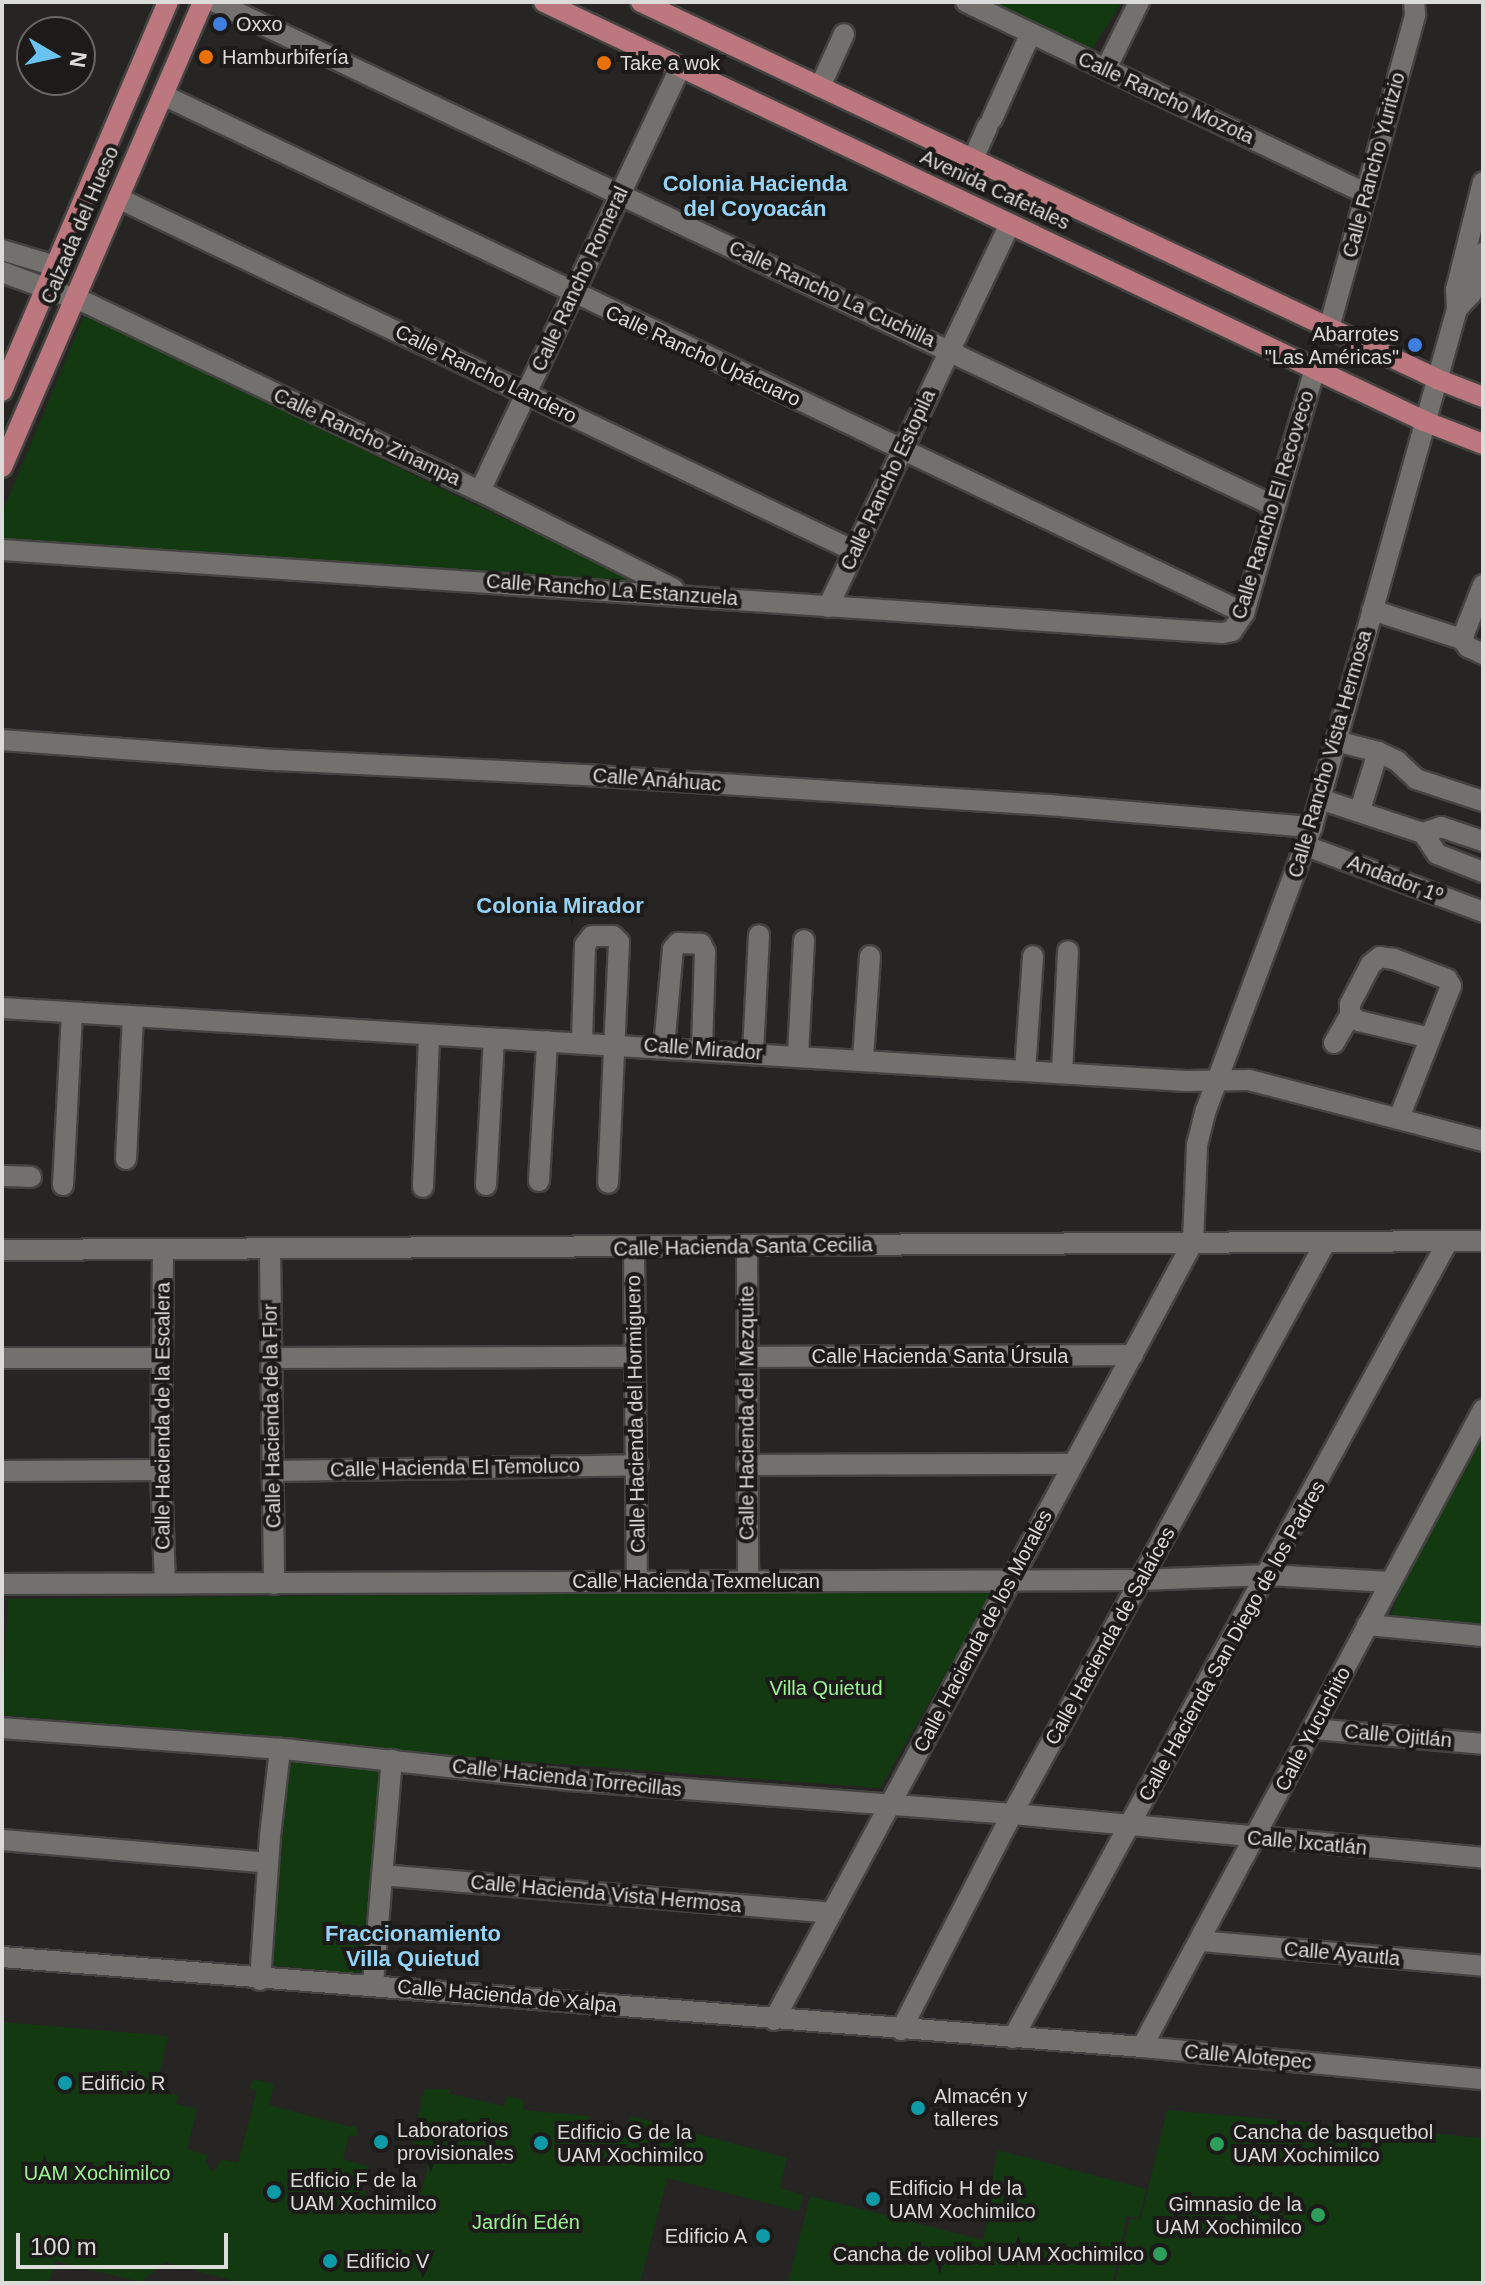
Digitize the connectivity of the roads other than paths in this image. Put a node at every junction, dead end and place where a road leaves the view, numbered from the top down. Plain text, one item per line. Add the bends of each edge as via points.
1 (168, 2) edge
2 (203, 2) edge
3 (215, 2) edge
4 (544, 2) edge
5 (641, 2) edge
6 (966, 2) edge
7 (1139, 2) edge
8 (1414, 2) edge
9 (844, 34) dead end
10 (1030, 35) junction
11 (680, 67) junction
12 (1106, 69) junction
13 (820, 87) junction
14 (163, 95) junction
15 (973, 159) junction
16 (1483, 182) edge
17 (620, 194) junction
18 (1366, 194) junction
19 (118, 198) junction
20 (1010, 224) junction
21 (1477, 226) edge
22 (2, 250) edge
23 (1483, 253) edge
24 (55, 266) junction
25 (2, 272) edge
26 (46, 286) junction
27 (574, 295) junction
28 (74, 298) junction
29 (1467, 298) edge
30 (1329, 328) junction
31 (949, 350) junction
32 (1315, 369) junction
33 (1437, 379) junction
34 (2, 391) edge
35 (526, 394) junction
36 (1483, 397) edge
37 (1424, 421) junction
38 (1483, 444) edge
39 (903, 451) junction
40 (2, 467) edge
41 (480, 491) junction
42 (1274, 506) junction
43 (2, 550) edge
44 (854, 551) junction
45 (1483, 585) edge
46 (685, 594) junction
47 (828, 607) junction
48 (1372, 610) junction
49 (1244, 613) junction
50 (1222, 633) joint
51 (1462, 639) junction
52 (1483, 654) edge
53 (2, 740) edge
54 (1336, 741) junction
55 (1378, 752) junction
56 (1320, 799) junction
57 (1483, 801) edge
58 (1360, 810) junction
59 (1423, 833) junction
60 (1309, 837) junction
61 (1483, 841) edge
62 (1483, 872) edge
63 (1483, 912) edge
64 (759, 935) dead end
65 (804, 940) dead end
66 (1068, 951) dead end
67 (870, 956) dead end
68 (1033, 956) dead end
69 (2, 1008) edge
70 (72, 1013) junction
71 (1350, 1015) junction
72 (133, 1017) junction
73 (429, 1035) junction
74 (1430, 1038) junction
75 (494, 1039) junction
76 (547, 1041) junction
77 (582, 1041) junction
78 (1334, 1043) dead end
79 (616, 1044) junction
80 (664, 1047) junction
81 (702, 1050) junction
82 (753, 1053) junction
83 (798, 1055) junction
84 (863, 1059) junction
85 (1025, 1071) junction
86 (1062, 1073) junction
87 (1221, 1079) junction
88 (1399, 1118) junction
89 (1483, 1141) edge
90 (126, 1159) dead end
91 (2, 1176) edge
92 (31, 1177) dead end
93 (539, 1181) dead end
94 (608, 1183) dead end
95 (63, 1185) dead end
96 (486, 1185) dead end
97 (423, 1187) dead end
98 (1483, 1241) edge
99 (1193, 1242) junction
100 (1447, 1243) junction
101 (1324, 1245) junction
102 (747, 1246) junction
103 (634, 1248) junction
104 (270, 1249) junction
105 (2, 1250) edge
106 (163, 1250) junction
107 (1133, 1355) junction
108 (635, 1357) junction
109 (747, 1357) junction
110 (2, 1358) edge
111 (162, 1358) junction
112 (272, 1358) junction
113 (1483, 1410) edge
114 (1072, 1464) junction
115 (638, 1465) junction
116 (747, 1465) junction
117 (161, 1470) junction
118 (2, 1471) edge
119 (273, 1471) junction
120 (1268, 1575) junction
121 (748, 1579) junction
122 (1010, 1579) junction
123 (637, 1580) junction
124 (1140, 1580) junction
125 (165, 1582) junction
126 (1390, 1582) junction
127 (2, 1584) edge
128 (274, 1584) junction
129 (1367, 1625) junction
130 (1483, 1636) edge
131 (2, 1728) edge
132 (1313, 1729) junction
133 (1483, 1744) edge
134 (280, 1749) junction
135 (392, 1760) junction
136 (888, 1807) junction
137 (1012, 1814) junction
138 (1132, 1826) junction
139 (1255, 1839) junction
140 (2, 1840) edge
141 (1483, 1858) edge
142 (268, 1863) junction
143 (382, 1875) junction
144 (830, 1913) junction
145 (1200, 1941) junction
146 (2, 1957) edge
147 (1483, 1966) edge
148 (260, 1980) junction
149 (373, 1984) junction
150 (774, 2020) junction
151 (901, 2030) junction
152 (1013, 2038) junction
153 (1142, 2047) junction
154 (1483, 2079) edge

1 - 24 main road, Calzada del Hueso
2 - 14 main road, Calzada del Hueso
3 - 17 street, Calle Rancho La Cuchilla
4 - 11 main road, Avenida Cafetales
5 - 13 main road, Avenida Cafetales
6 - 10 street, Calle Rancho Mozota
7 - 12 street
8 - 18 street, Calle Rancho Yuritzio via 1415,15
9 - 13 street
10 - 12 street, Calle Rancho Mozota
10 - 15 street
11 - 17 street, Calle Rancho Romeral
11 - 20 main road, Avenida Cafetales
12 - 18 street, Calle Rancho Mozota
13 - 15 main road, Avenida Cafetales
14 - 19 main road, Calzada del Hueso
14 - 27 street, Calle Rancho Upácuaro
15 - 30 main road, Avenida Cafetales
16 - 21 street, Calle Rancho Vista Hermosa
17 - 27 street, Calle Rancho Romeral
17 - 31 street, Calle Rancho La Cuchilla
18 - 30 street, Calle Rancho Yuritzio
19 - 28 main road, Calzada del Hueso
19 - 35 street, Calle Rancho Landero
20 - 31 street, Calle Rancho Estopila
20 - 32 main road, Avenida Cafetales
21 - 29 street, Calle Rancho Vista Hermosa
22 - 24 street
23 - 29 street, Calle Rancho Vista Hermosa
24 - 26 main road, Calzada del Hueso
25 - 26 street, Calle Rancho Zinampa
26 - 28 street, Calle Rancho Zinampa
26 - 34 main road, Calzada del Hueso
27 - 35 street, Calle Rancho Romeral
27 - 39 street, Calle Rancho Upácuaro
28 - 40 main road, Calzada del Hueso
28 - 41 street, Calle Rancho Zinampa
29 - 33 street, Calle Rancho Vista Hermosa
30 - 33 main road, Avenida Cafetales
31 - 39 street, Calle Rancho Estopila
31 - 42 street, Calle Rancho La Cuchilla
32 - 37 main road, Avenida Cafetales
32 - 42 street, Calle Rancho El Recoveco
33 - 36 main road, Avenida Cafetales
33 - 37 street, Calle Rancho Vista Hermosa
35 - 41 street, Calle Rancho Romeral
35 - 44 street, Calle Rancho Landero
37 - 38 main road, Avenida Cafetales
37 - 48 street, Calle Rancho Vista Hermosa
39 - 44 street, Calle Rancho Estopila
39 - 49 street, Calle Rancho Upácuaro
41 - 46 street, Calle Rancho Zinampa
42 - 49 street, Calle Rancho El Recoveco
43 - 46 street, Calle Rancho La Estanzuela
44 - 47 street, Calle Rancho Estopila
45 - 51 street
46 - 47 street, Calle Rancho La Estanzuela
47 - 50 street, Calle Rancho La Estanzuela
48 - 51 street
48 - 54 street, Calle Rancho Vista Hermosa
49 - 50 street, Calle Rancho El Recoveco via 1232,631
51 - 52 street
53 - 60 street, Calle Anáhuac via 1049,805
54 - 55 street
54 - 56 street, Calle Rancho Vista Hermosa
55 - 57 street via 1416,779
55 - 58 street
56 - 58 street
56 - 60 street, Calle Rancho Vista Hermosa
58 - 59 street
59 - 61 street via 1441,827
59 - 62 street via 1437,854
60 - 63 street, Andador 1º
60 - 87 street, Calle Rancho Vista Hermosa
64 - 82 street
65 - 83 street
66 - 86 street
67 - 84 street
68 - 85 street
69 - 70 street, Calle Mirador
70 - 72 street, Calle Mirador
70 - 95 street
71 - 74 street
71 - 74 street via 1350,1004 1371,964 1380,957 1394,959 1447,979 1451,986
71 - 78 street
72 - 73 street, Calle Mirador
72 - 90 street
73 - 75 street, Calle Mirador
73 - 97 street
74 - 88 street
75 - 76 street, Calle Mirador
75 - 96 street
76 - 77 street, Calle Mirador
76 - 93 street
77 - 79 street, Calle Mirador
77 - 79 street via 585,945 592,936 613,936 619,942
79 - 80 street, Calle Mirador
79 - 94 street
80 - 81 street, Calle Mirador
80 - 81 street via 673,949 678,943 701,944
81 - 82 street, Calle Mirador
82 - 83 street, Calle Mirador
83 - 84 street, Calle Mirador
84 - 85 street, Calle Mirador
85 - 86 street, Calle Mirador
86 - 87 street, Calle Mirador
87 - 88 street, Calle Mirador via 1249,1080
87 - 99 street, Calle Rancho Vista Hermosa via 1197,1145
88 - 89 street, Calle Mirador
91 - 92 street
98 - 100 street, Calle Hacienda Santa Cecilia
99 - 101 street, Calle Hacienda Santa Cecilia
99 - 102 street, Calle Hacienda Santa Cecilia
99 - 107 street, Calle Hacienda de los Morales
100 - 101 street, Calle Hacienda Santa Cecilia
100 - 120 street, Calle Hacienda San Diego de los Padres
101 - 124 street, Calle Hacienda de Salaíces
102 - 103 street, Calle Hacienda Santa Cecilia
102 - 109 street, Calle Hacienda del Mezquite
103 - 104 street, Calle Hacienda Santa Cecilia
103 - 108 street, Calle Hacienda del Hormiguero
104 - 106 street, Calle Hacienda Santa Cecilia
104 - 112 street, Calle Hacienda de la Flor
105 - 106 street, Calle Hacienda Santa Cecilia
106 - 111 street, Calle Hacienda de la Escalera
107 - 109 street, Calle Hacienda Santa Úrsula
107 - 114 street, Calle Hacienda de los Morales
108 - 112 street
108 - 115 street, Calle Hacienda del Hormiguero
109 - 116 street, Calle Hacienda del Mezquite
110 - 111 street
111 - 117 street, Calle Hacienda de la Escalera
112 - 119 street, Calle Hacienda de la Flor
113 - 126 street, Calle Yucuchito
114 - 116 street
114 - 122 street, Calle Hacienda de los Morales
115 - 119 street, Calle Hacienda El Temoluco
115 - 123 street, Calle Hacienda del Hormiguero
116 - 121 street, Calle Hacienda del Mezquite
117 - 118 street
117 - 125 street, Calle Hacienda de la Escalera
119 - 128 street, Calle Hacienda de la Flor
120 - 124 street, Calle Hacienda Texmelucan
120 - 126 street, Calle Hacienda Texmelucan
120 - 138 street, Calle Hacienda San Diego de los Padres
121 - 122 street, Calle Hacienda Texmelucan
121 - 123 street, Calle Hacienda Texmelucan
122 - 124 street, Calle Hacienda Texmelucan
122 - 136 street, Calle Hacienda de los Morales
123 - 128 street, Calle Hacienda Texmelucan
124 - 137 street, Calle Hacienda de Salaíces
125 - 127 street, Calle Hacienda Texmelucan
125 - 128 street, Calle Hacienda Texmelucan
126 - 129 street, Calle Yucuchito
129 - 130 street
129 - 132 street, Calle Yucuchito
131 - 134 street, Calle Hacienda Torrecillas
132 - 133 street, Calle Ojitlán
132 - 139 street, Calle Yucuchito
134 - 135 street, Calle Hacienda Torrecillas
134 - 142 street
135 - 136 street, Calle Hacienda Torrecillas
135 - 143 street
136 - 137 street, Calle Hacienda Torrecillas
136 - 144 street, Calle Hacienda de los Morales
137 - 138 street, Calle Hacienda Torrecillas
137 - 151 street, Calle Hacienda de Salaíces
138 - 139 street, Calle Ixcatlán
138 - 152 street, Calle Hacienda San Diego de los Padres
139 - 141 street, Calle Ixcatlán
139 - 145 street, Calle Yucuchito
140 - 142 street
142 - 148 street
143 - 144 street, Calle Hacienda Vista Hermosa
143 - 149 street
144 - 150 street, Calle Hacienda de los Morales
145 - 147 street, Calle Ayautla
145 - 153 street, Calle Yucuchito
146 - 148 street, Calle Hacienda de Xalpa
148 - 149 street, Calle Hacienda de Xalpa
149 - 150 street, Calle Hacienda de Xalpa
150 - 151 street, Calle Hacienda de Xalpa
151 - 152 street, Calle Hacienda de Xalpa
152 - 153 street, Calle Alotepec
153 - 154 street, Calle Alotepec

